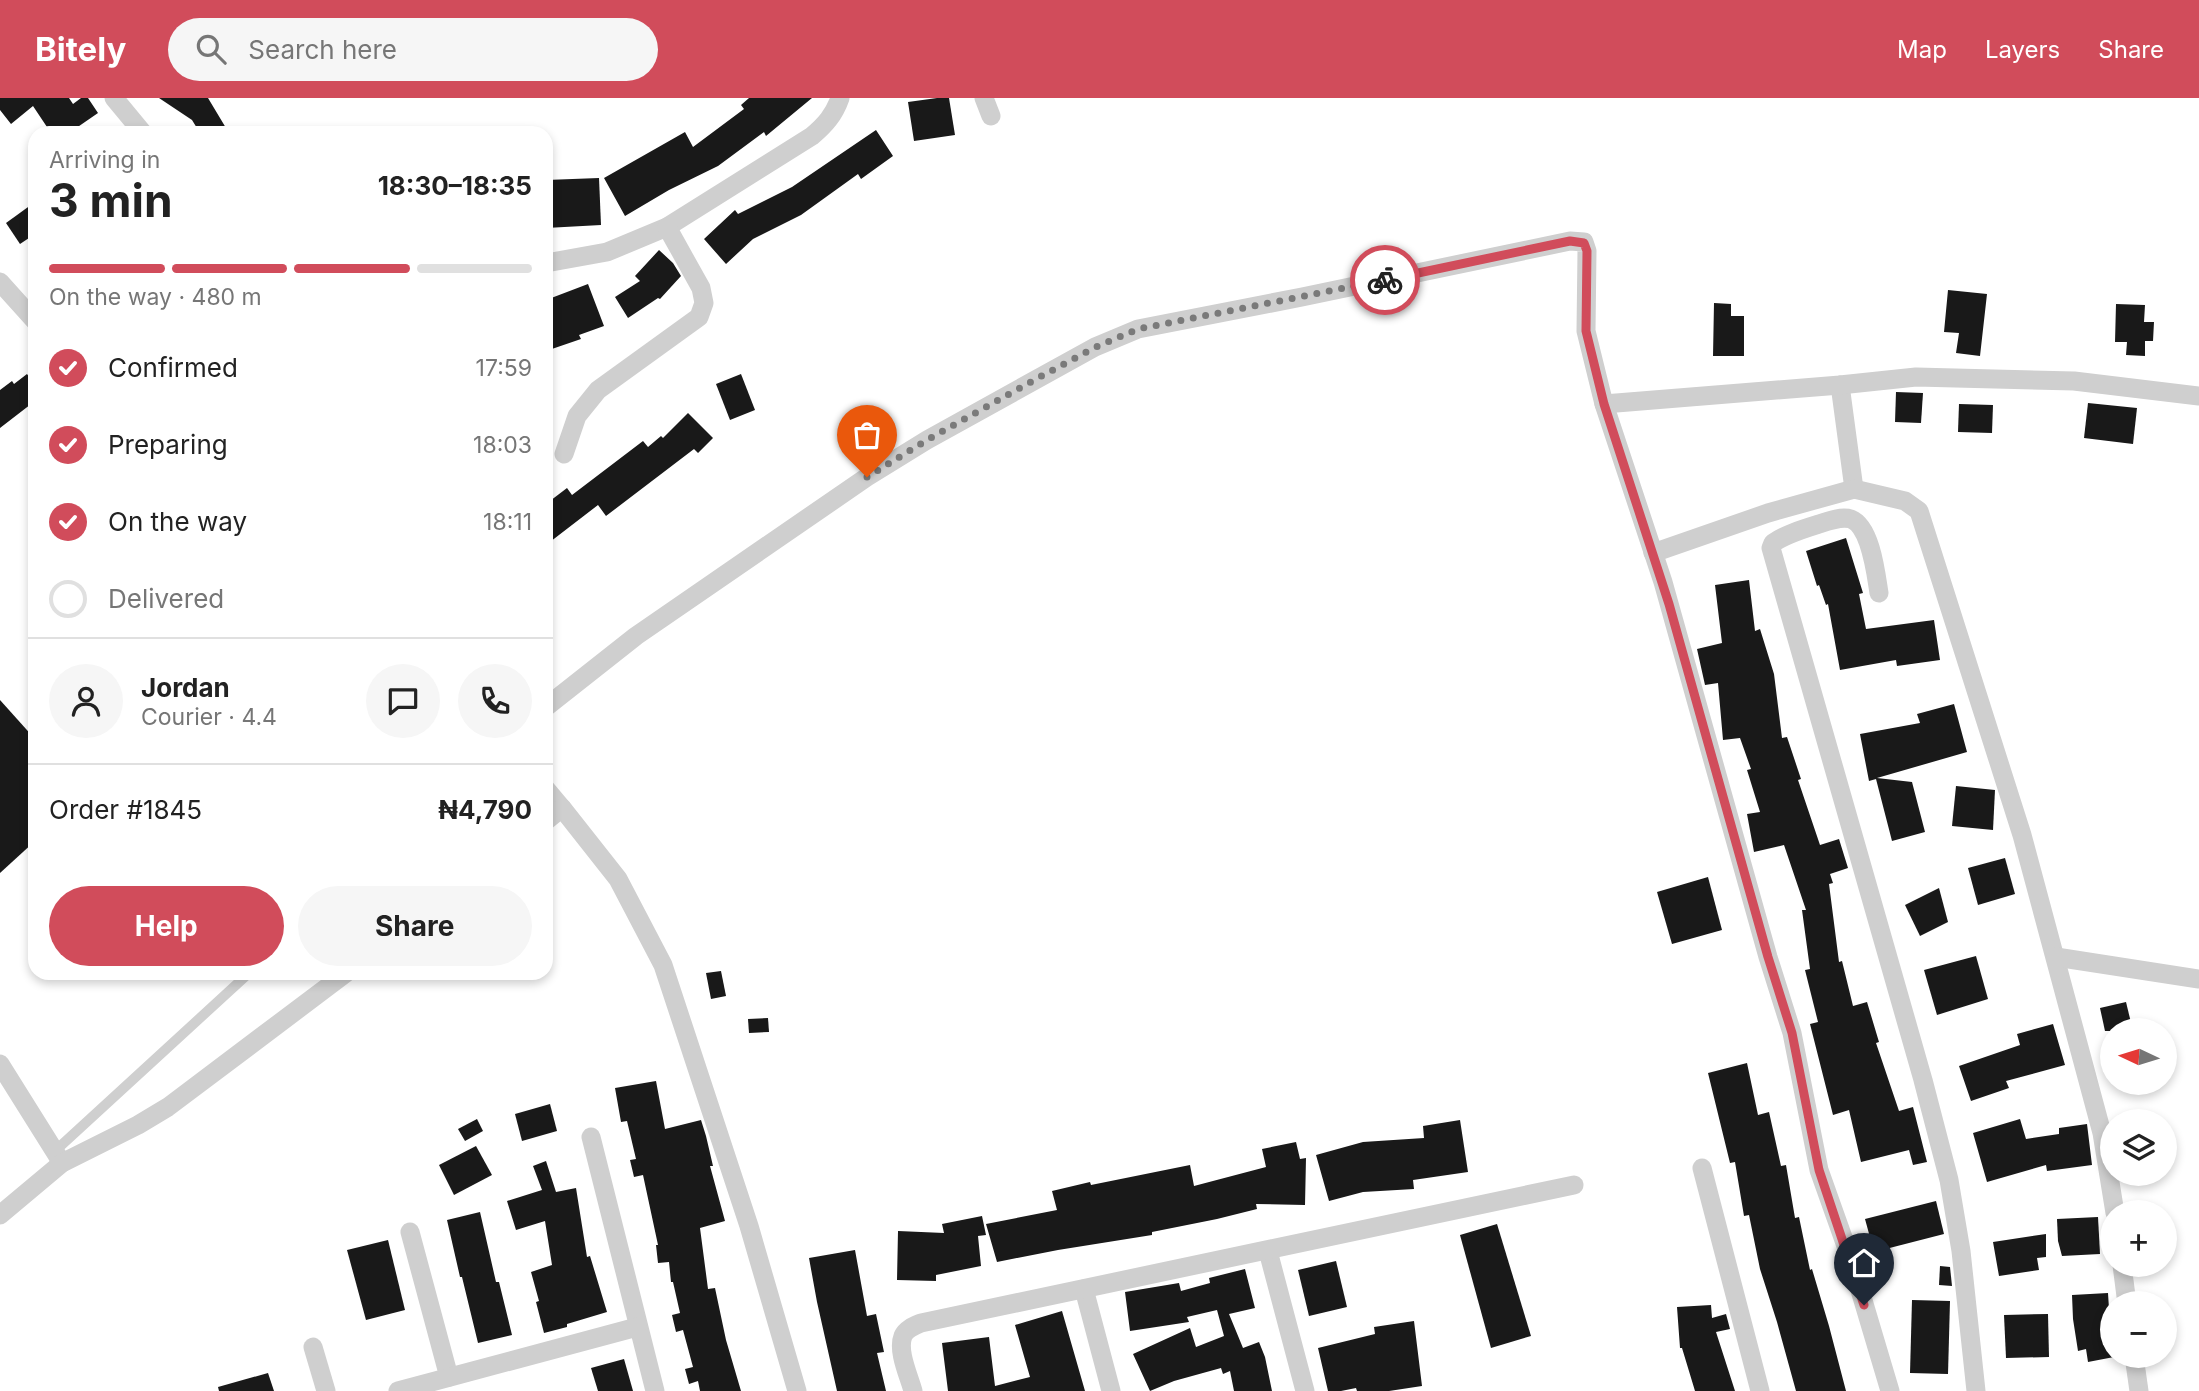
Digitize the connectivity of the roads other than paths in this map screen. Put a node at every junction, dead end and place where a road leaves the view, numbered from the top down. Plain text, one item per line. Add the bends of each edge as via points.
1 (114, 98) edge
2 (840, 98) edge
3 (137, 126) edge
4 (667, 227) junction
5 (553, 262) edge
6 (0, 282) edge
7 (28, 313) edge
8 (1840, 385) junction
9 (2199, 396) edge
10 (1604, 404) junction
11 (564, 454) dead end
12 (1854, 489) junction
13 (1653, 553) junction
14 (1879, 593) dead end
15 (553, 702) edge
16 (553, 797) edge
17 (562, 808) junction
18 (553, 815) edge
19 (2056, 957) junction
20 (2199, 979) edge
21 (242, 980) edge
22 (337, 980) edge
23 (0, 1063) edge
24 (591, 1137) dead end
25 (58, 1157) junction
26 (1702, 1168) dead end
27 (1574, 1185) dead end
28 (2113, 1200) edge
29 (0, 1215) edge
30 (410, 1232) dead end
31 (1268, 1251) junction
32 (1084, 1289) junction
33 (637, 1327) junction
34 (313, 1347) dead end
35 (2136, 1368) edge
36 (449, 1377) junction
37 (326, 1391) edge
38 (398, 1391) edge
39 (654, 1391) edge
40 (797, 1391) edge
41 (913, 1391) edge
42 (1111, 1391) edge
43 (1305, 1391) edge
44 (1760, 1391) edge
45 (1890, 1391) edge
46 (1976, 1391) edge
47 (2139, 1391) edge

1 - 3 street
2 - 4 street via 825,125 812,136
4 - 5 street via 607,252
4 - 11 street via 701,288 704,303 699,317 598,390 577,416
6 - 7 street
8 - 9 street via 1916,377 2074,380
8 - 10 street
8 - 12 street
10 - 13 street
10 - 15 street via 1586,331 1584,243 1570,241 1138,329 1036,379 867,477 636,636
12 - 13 street
12 - 19 street via 1905,501 1919,511
13 - 45 street via 1790,1026 1819,1170
14 - 46 street via 1872,547 1851,519 1805,528 1773,543 1949,1180
16 - 17 street
17 - 18 street
17 - 40 street via 618,879 663,965 749,1226
19 - 20 street
19 - 28 street via 2102,1133
21 - 25 lane
22 - 25 street via 168,1107 138,1125
23 - 25 street
24 - 33 street
25 - 29 street
26 - 44 street
27 - 31 street
30 - 36 street
31 - 32 street
31 - 43 street
32 - 41 street via 908,1329 902,1350
32 - 42 street
33 - 36 street
33 - 39 street
34 - 37 street
35 - 47 street
36 - 38 street

